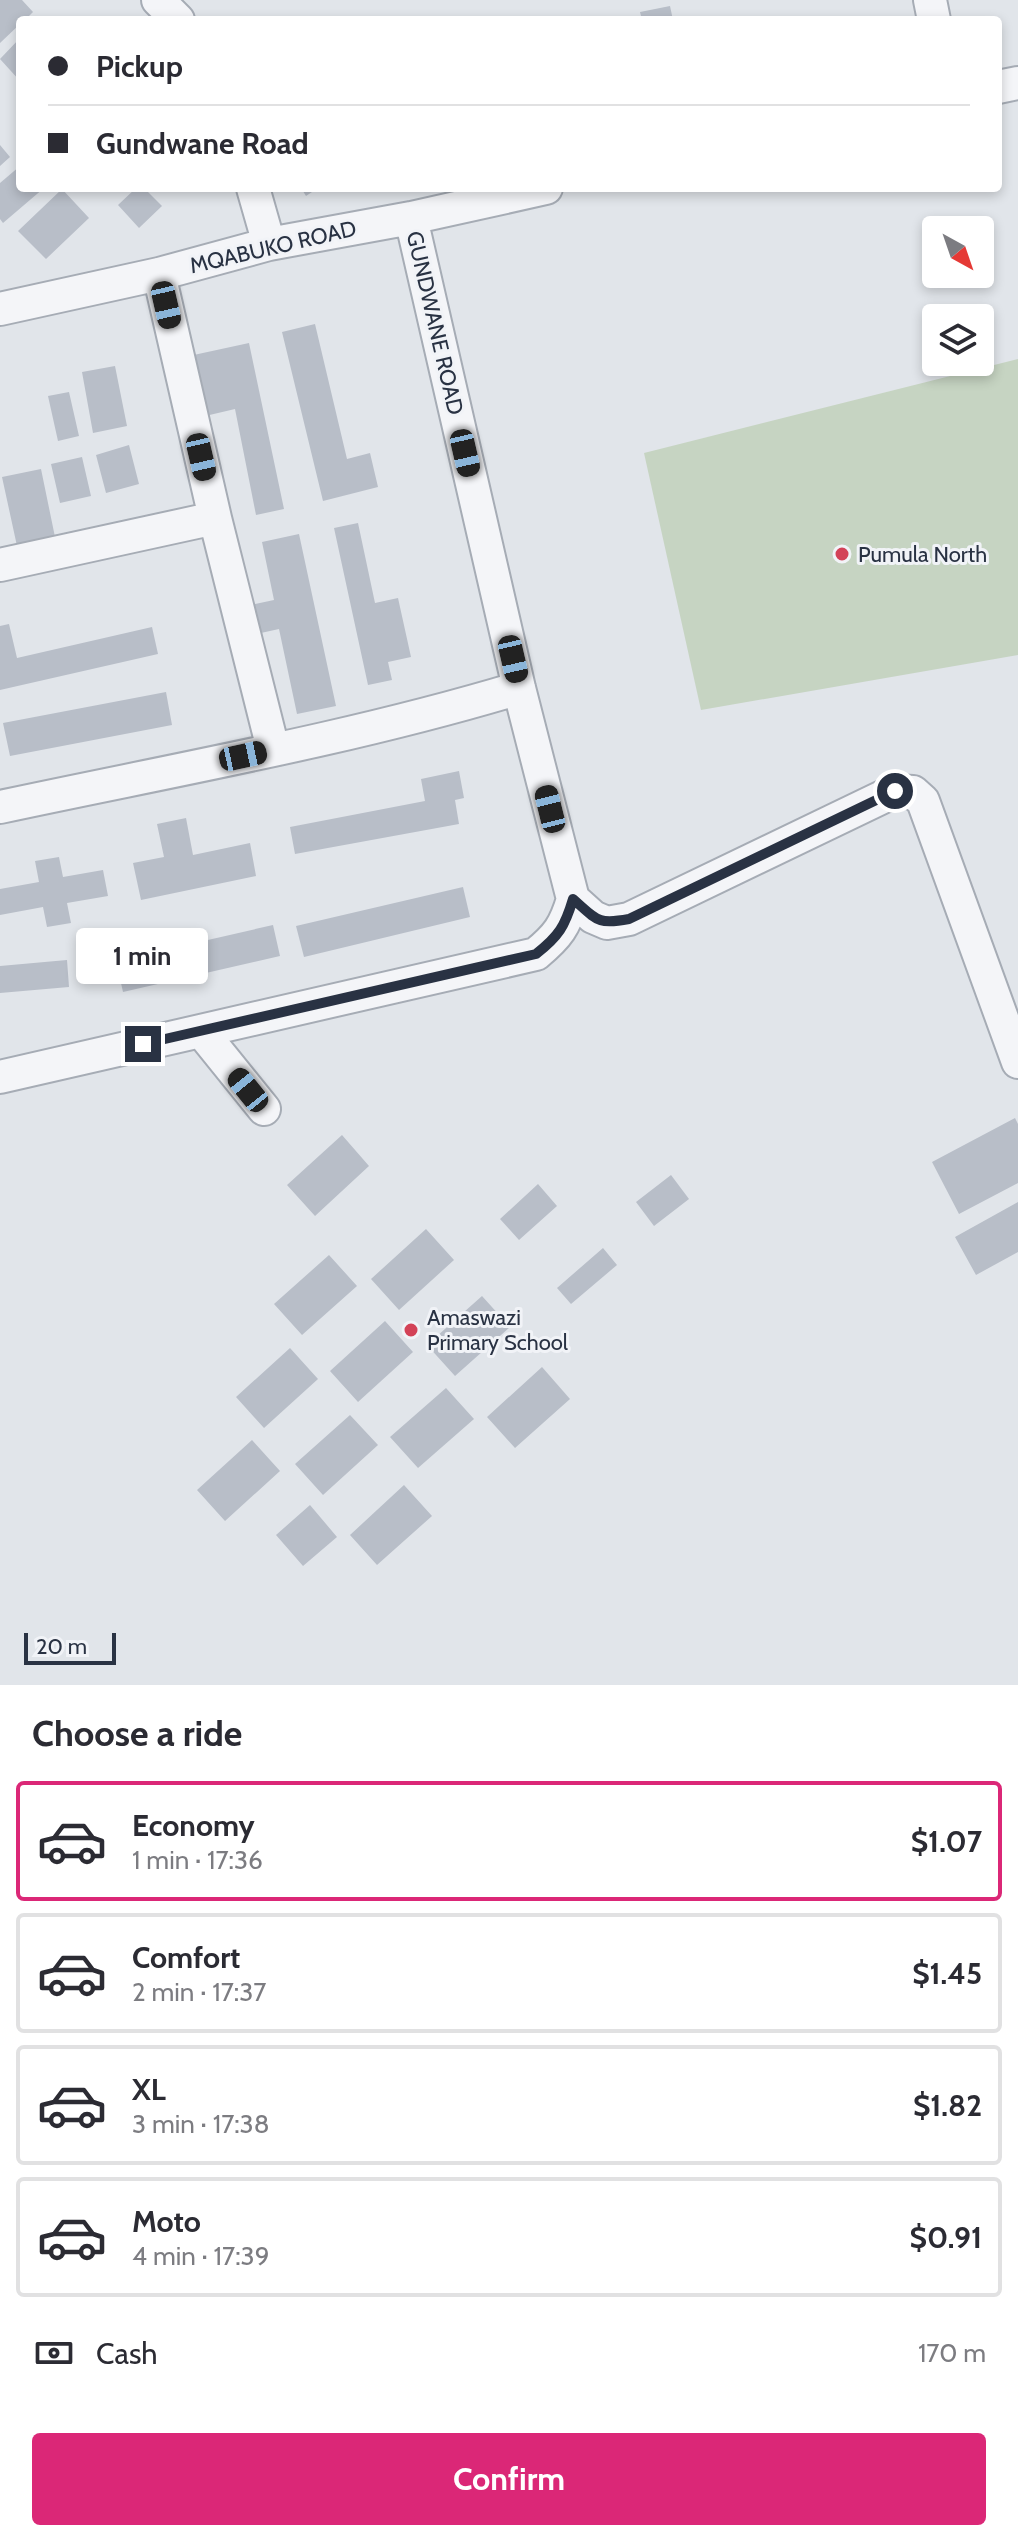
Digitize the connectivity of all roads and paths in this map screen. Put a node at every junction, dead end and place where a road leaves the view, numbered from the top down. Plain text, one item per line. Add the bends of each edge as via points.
1 (158, 0) edge
2 (174, 16) edge
3 (254, 192) edge
4 (528, 192) edge
5 (411, 218) junction
6 (269, 244) junction
7 (159, 274) junction
8 (0, 309) edge
9 (215, 518) junction
10 (0, 565) edge
11 (519, 688) junction
12 (273, 749) junction
13 (0, 807) edge
14 (573, 899) junction
15 (201, 1031) junction
16 (1018, 1062) edge
17 (0, 1077) edge
18 (264, 1109) dead end

1 - 2 street
3 - 6 street
4 - 5 street, MQABUKO ROAD
5 - 6 street, MQABUKO ROAD
5 - 11 street, GUNDWANE ROAD
6 - 7 street, MQABUKO ROAD
7 - 8 street, MQABUKO ROAD
7 - 9 street
9 - 10 street
9 - 12 street
11 - 12 street
11 - 14 street, GUNDWANE ROAD
12 - 13 street
14 - 15 street via 556,938 536,954
14 - 16 street via 607,923 629,919 895,791 913,792 923,801
15 - 17 street
15 - 18 street

